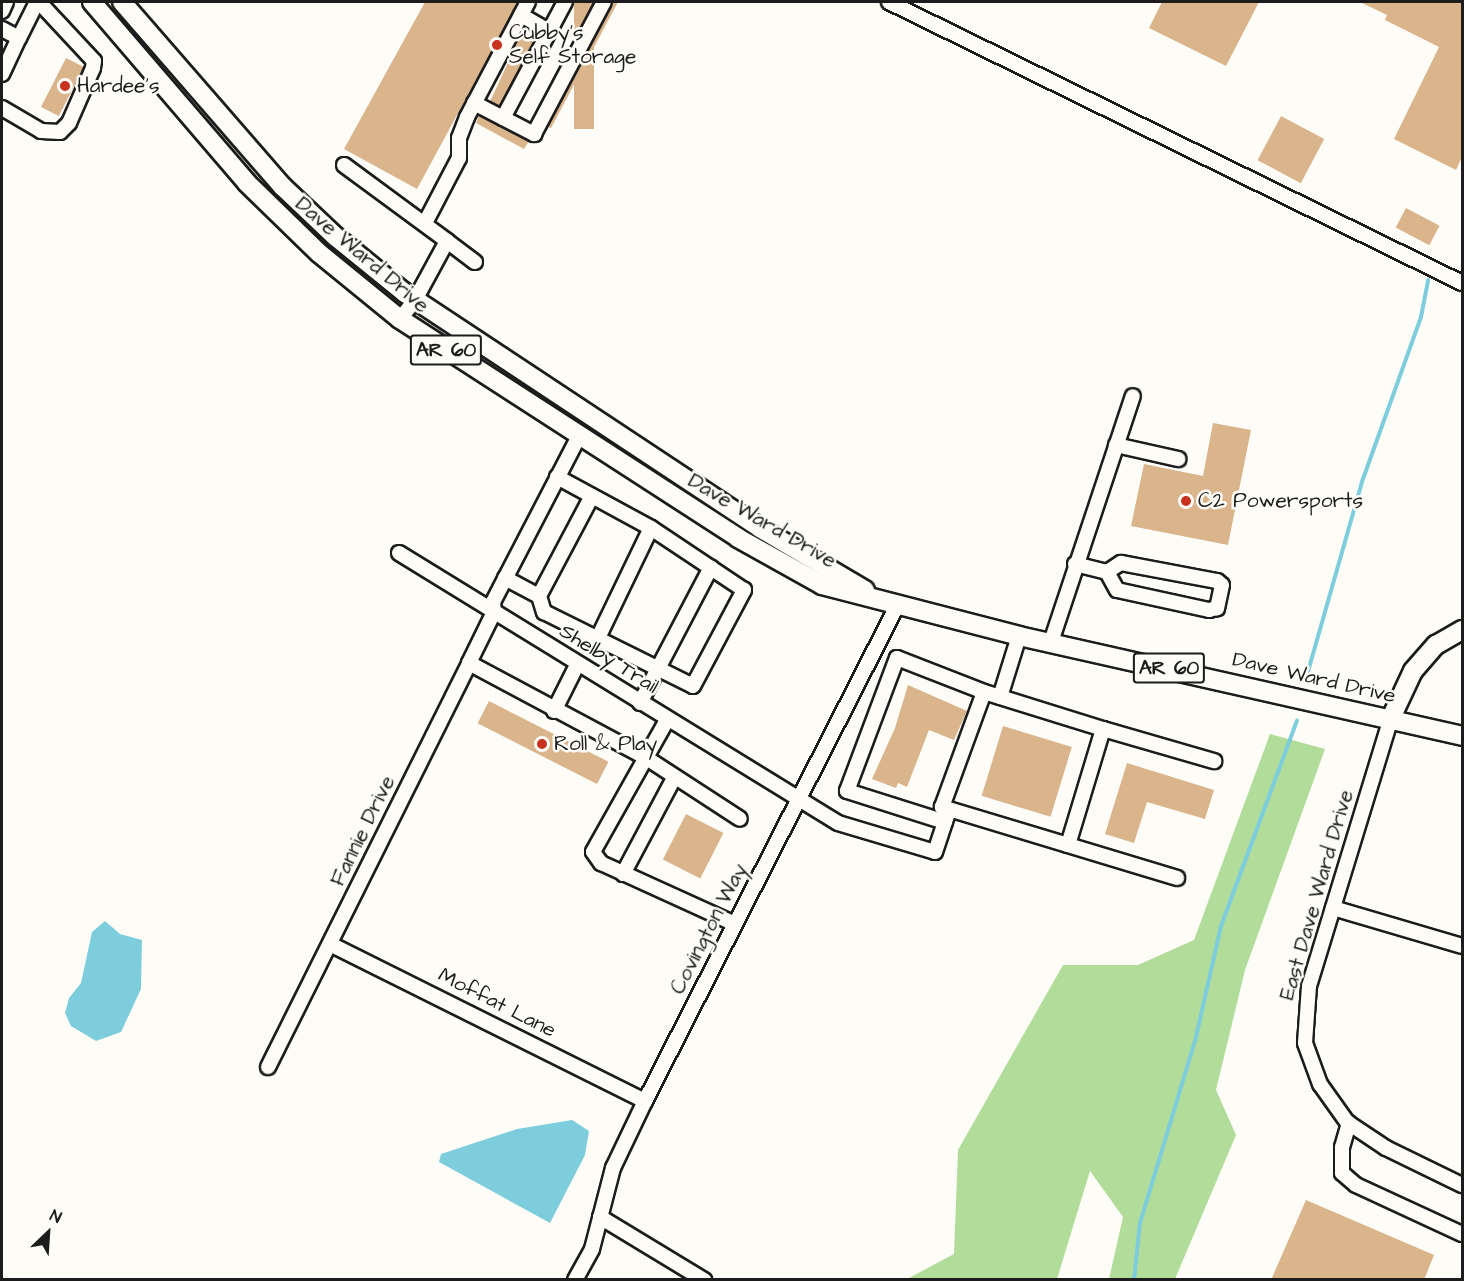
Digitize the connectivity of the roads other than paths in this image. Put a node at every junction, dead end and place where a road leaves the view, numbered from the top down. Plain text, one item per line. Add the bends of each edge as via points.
1 (6, 2) edge
2 (38, 2) edge
3 (92, 2) edge
4 (122, 2) edge
5 (528, 2) edge
6 (565, 2) edge
7 (604, 2) edge
8 (889, 2) edge
9 (2, 11) edge
10 (521, 15) junction
11 (2, 29) edge
12 (549, 31) junction
13 (19, 38) junction
14 (2, 74) edge
15 (474, 103) junction
16 (2, 108) edge
17 (503, 118) junction
18 (344, 165) dead end
19 (425, 224) junction
20 (447, 241) junction
21 (475, 262) dead end
22 (1462, 284) edge
23 (415, 300) junction
24 (400, 319) junction
25 (1132, 396) dead end
26 (579, 436) junction
27 (1116, 445) junction
28 (1178, 459) dead end
29 (557, 477) junction
30 (592, 496) junction
31 (651, 528) junction
32 (399, 553) dead end
33 (1075, 564) junction
34 (711, 567) junction
35 (1107, 572) junction
36 (505, 578) junction
37 (539, 596) junction
38 (876, 597) junction
39 (898, 604) junction
40 (494, 612) junction
41 (1462, 630) edge
42 (1019, 636) junction
43 (597, 640) junction
44 (1051, 642) junction
45 (470, 663) junction
46 (577, 665) junction
47 (657, 671) junction
48 (984, 692) junction
49 (1000, 697) junction
50 (640, 703) junction
51 (554, 711) junction
52 (1391, 718) junction
53 (667, 720) junction
54 (1103, 729) junction
55 (1462, 736) edge
56 (645, 757) junction
57 (1214, 761) dead end
58 (674, 778) junction
59 (798, 800) junction
60 (947, 817) junction
61 (740, 819) dead end
62 (1068, 845) junction
63 (623, 874) junction
64 (1178, 878) dead end
65 (1332, 908) junction
66 (735, 924) junction
67 (330, 944) junction
68 (1462, 946) edge
69 (268, 1067) dead end
70 (645, 1101) junction
71 (1349, 1123) junction
72 (1462, 1185) edge
73 (600, 1217) junction
74 (1462, 1234) edge
75 (574, 1280) edge
76 (704, 1280) edge

1 - 9 street
2 - 13 street
2 - 16 street via 94,61 93,68 69,123 60,132 40,131
3 - 24 main road, Dave Ward Drive / AR 60 via 247,183 319,253
4 - 23 main road, Dave Ward Drive / AR 60 via 282,186 336,237
5 - 10 street
6 - 12 street
7 - 17 street via 534,134
8 - 22 street
10 - 12 street
10 - 15 street
11 - 13 street
12 - 17 street
13 - 14 street
15 - 17 street
15 - 19 street via 459,138 459,158
18 - 19 street
19 - 20 street
20 - 21 street
20 - 23 street
23 - 24 street
23 - 38 main road, Dave Ward Drive / AR 60 via 760,528
24 - 26 main road, Dave Ward Drive / AR 60
25 - 27 street
26 - 29 street, Fannie Drive
26 - 38 main road, Dave Ward Drive / AR 60 via 738,538 813,579
27 - 28 street
27 - 33 street
29 - 30 street
29 - 36 street, Fannie Drive
30 - 31 street
30 - 37 street
31 - 34 street
31 - 43 street
32 - 40 street, Shelby Trail
33 - 35 street
33 - 44 street
34 - 47 street
34 - 47 street via 744,590 693,686
35 - 35 street via 1121,563 1217,581 1222,585 1217,608 1209,610 1117,590
36 - 37 street
36 - 40 street, Fannie Drive via 493,602
37 - 43 street via 544,612
38 - 39 main road, Dave Ward Drive / AR 60
39 - 42 main road, Dave Ward Drive / AR 60
39 - 59 street, Covington Way
40 - 45 street, Fannie Drive
40 - 46 street, Shelby Trail
41 - 52 main road via 1436,645 1413,671
42 - 44 main road, Dave Ward Drive / AR 60
42 - 49 street
43 - 47 street
44 - 52 main road, Dave Ward Drive / AR 60
45 - 51 street
45 - 67 street, Fannie Drive
46 - 50 street, Shelby Trail
46 - 51 street
47 - 50 street
48 - 49 street
48 - 60 street via 942,807
48 - 60 street via 897,657 847,791
49 - 54 street
50 - 53 street, Shelby Trail
51 - 56 street
52 - 55 main road, Dave Ward Drive / AR 60
52 - 65 street, East Dave Ward Drive
53 - 56 street
53 - 59 street, Shelby Trail
54 - 57 street
54 - 62 street
56 - 58 street
56 - 63 street via 593,852 601,863
58 - 61 street
58 - 63 street
59 - 60 street, Shelby Trail via 838,823 934,852
59 - 66 street, Covington Way
60 - 62 street
62 - 64 street
63 - 66 street
65 - 68 street
65 - 71 street, East Dave Ward Drive via 1309,986 1305,1043 1320,1084
66 - 70 street, Covington Way
67 - 69 street, Fannie Drive
67 - 70 street, Moffat Lane
70 - 73 street, Covington Way via 613,1168
71 - 72 street, East Dave Ward Drive via 1386,1148
71 - 74 street via 1342,1147 1342,1173 1356,1185
73 - 75 street, Covington Way via 592,1249
73 - 76 street

